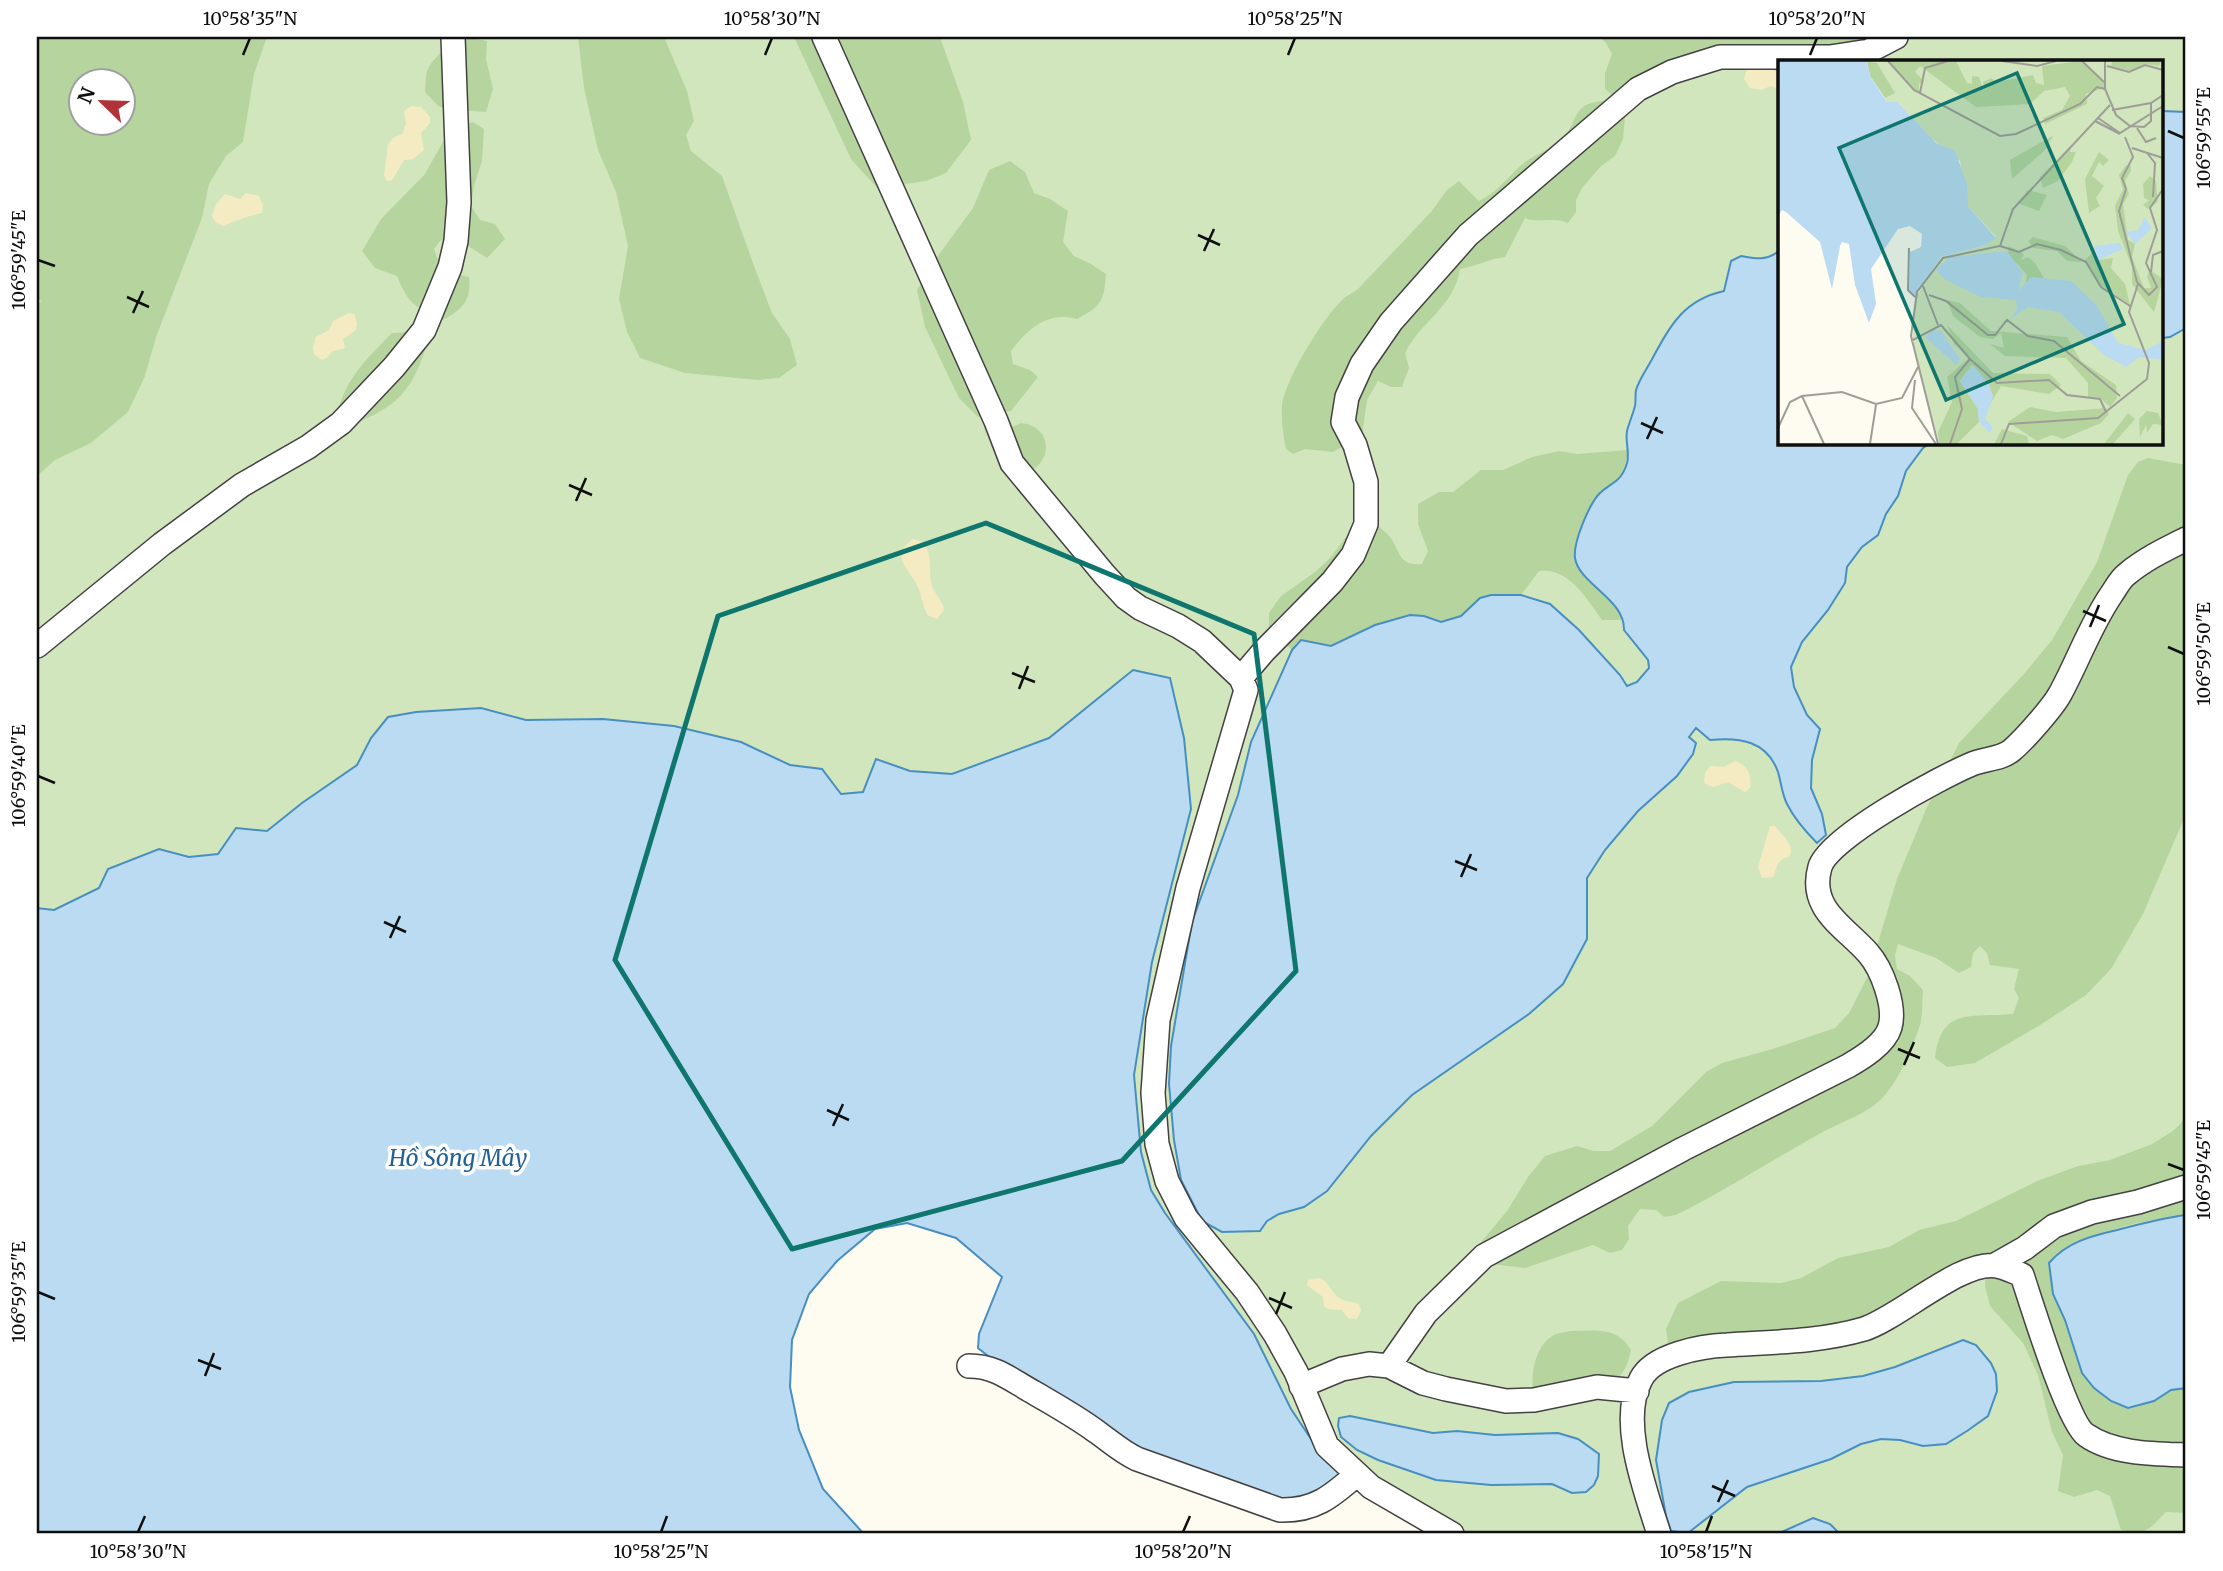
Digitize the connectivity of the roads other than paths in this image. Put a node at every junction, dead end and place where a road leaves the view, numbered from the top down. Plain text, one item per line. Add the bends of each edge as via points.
1 (453, 37) edge
2 (824, 37) edge
3 (1896, 37) edge
4 (2186, 539) edge
5 (37, 646) edge
6 (1241, 678) junction
7 (2186, 1187) edge
8 (1995, 1265) junction
9 (969, 1366) dead end
10 (1389, 1366) junction
11 (1301, 1386) junction
12 (1637, 1391) junction
13 (2186, 1455) edge
14 (1356, 1475) junction
15 (1452, 1534) edge
16 (1659, 1534) edge

1 - 5 lane via 459,202 456,241 424,330 341,423 242,485
2 - 6 lane via 1012,463 1126,598 1202,641
3 - 6 lane via 1869,51 1830,57 1720,57 1672,72 1638,89 1468,235 1391,323 1362,364 1347,397 1343,422 1366,482 1366,524 1353,555
4 - 10 lane via 2125,575 2097,616 2059,697 2010,752 1931,783 1856,831 1821,863 1816,885 1828,914 1869,954 1890,1001 1890,1028 1872,1052 1484,1256 1426,1313
6 - 11 lane via 1246,690 1239,720 1188,888 1158,1020 1153,1093 1157,1144 1167,1181 1186,1218 1247,1292
7 - 8 lane via 2054,1226
8 - 12 lane via 1969,1270 1867,1328 1828,1338 1721,1345 1677,1354 1649,1368
8 - 13 lane via 2022,1275 2061,1390 2084,1434 2110,1447
9 - 14 lane via 1000,1371 1129,1455 1280,1510 1300,1511 1317,1504
10 - 11 lane via 1342,1369
10 - 12 lane via 1423,1383 1506,1401 1597,1387
11 - 14 lane via 1327,1446
12 - 16 lane via 1631,1418 1633,1443
14 - 15 lane

